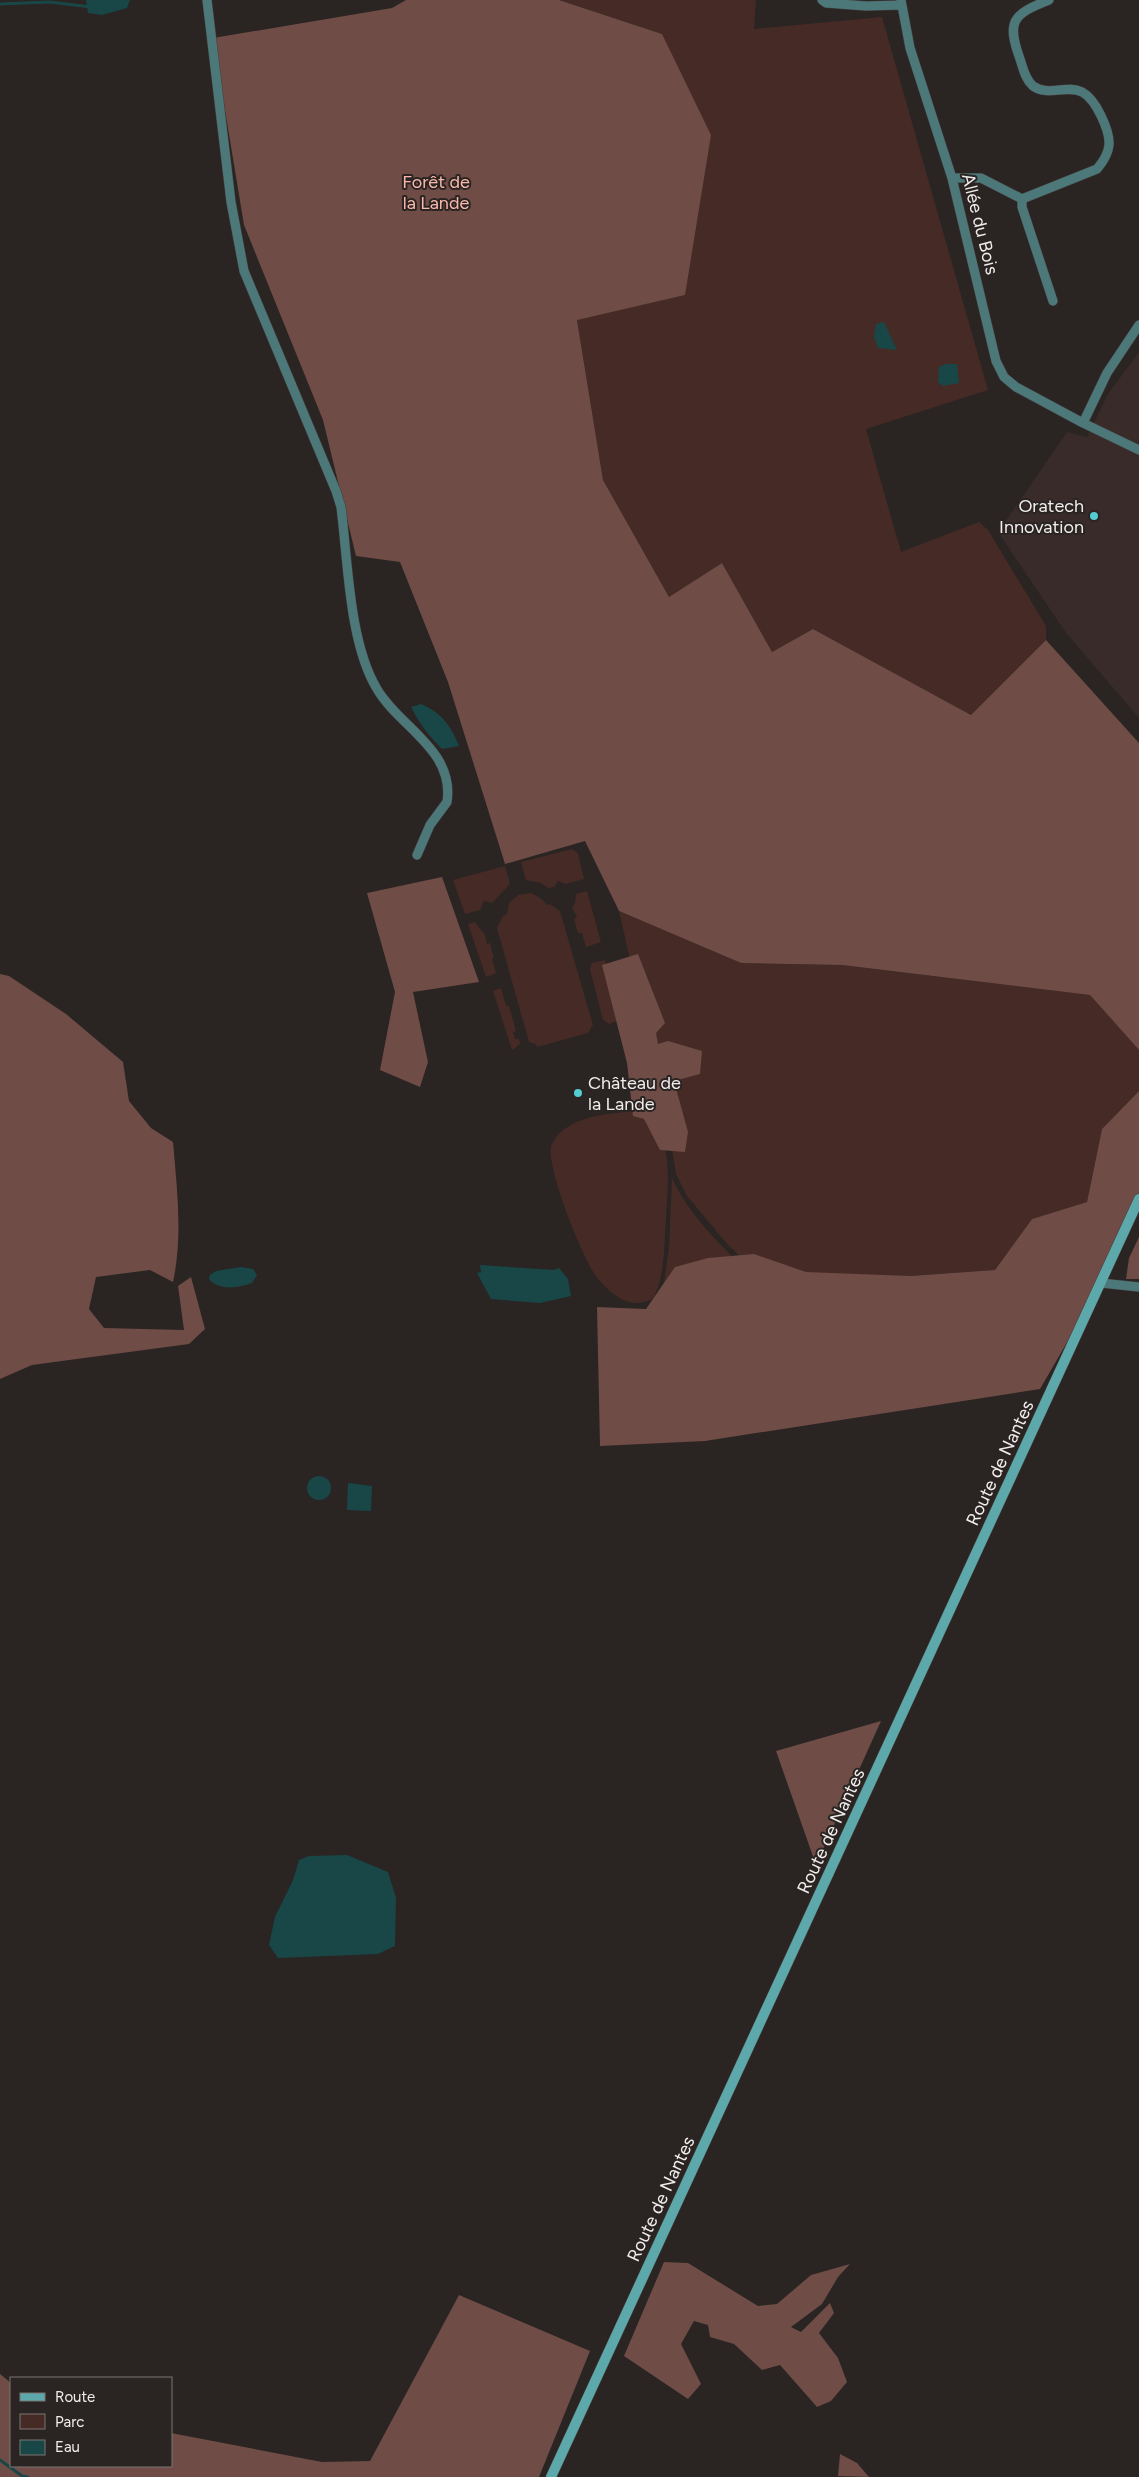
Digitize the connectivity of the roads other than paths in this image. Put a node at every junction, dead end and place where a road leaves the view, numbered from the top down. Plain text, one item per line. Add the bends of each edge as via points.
1 (207, 0) edge
2 (822, 0) edge
3 (1049, 0) edge
4 (901, 3) edge
5 (952, 178) junction
6 (1022, 199) junction
7 (1053, 301) dead end
8 (1139, 325) edge
9 (1083, 423) junction
10 (1139, 450) edge
11 (417, 855) dead end
12 (1139, 1199) edge
13 (1101, 1283) junction
14 (1139, 1287) edge
15 (551, 2477) edge

1 - 11 street via 231,202 244,271 341,507 357,627 366,668 384,700 436,755 446,781 446,804 430,825
2 - 4 street via 866,6
3 - 6 street via 1022,11 1012,28 1027,78 1040,90 1082,92 1098,110 1110,144 1097,169
4 - 5 street, Allée du Bois via 910,48
5 - 6 street via 981,178
5 - 9 street, Allée du Bois via 996,361 1004,377 1016,387
6 - 7 street via 1022,208
8 - 9 street via 1108,373
9 - 10 street, Allée du Bois
12 - 13 main road, Route de Nantes
13 - 14 street
13 - 15 main road, Route de Nantes

